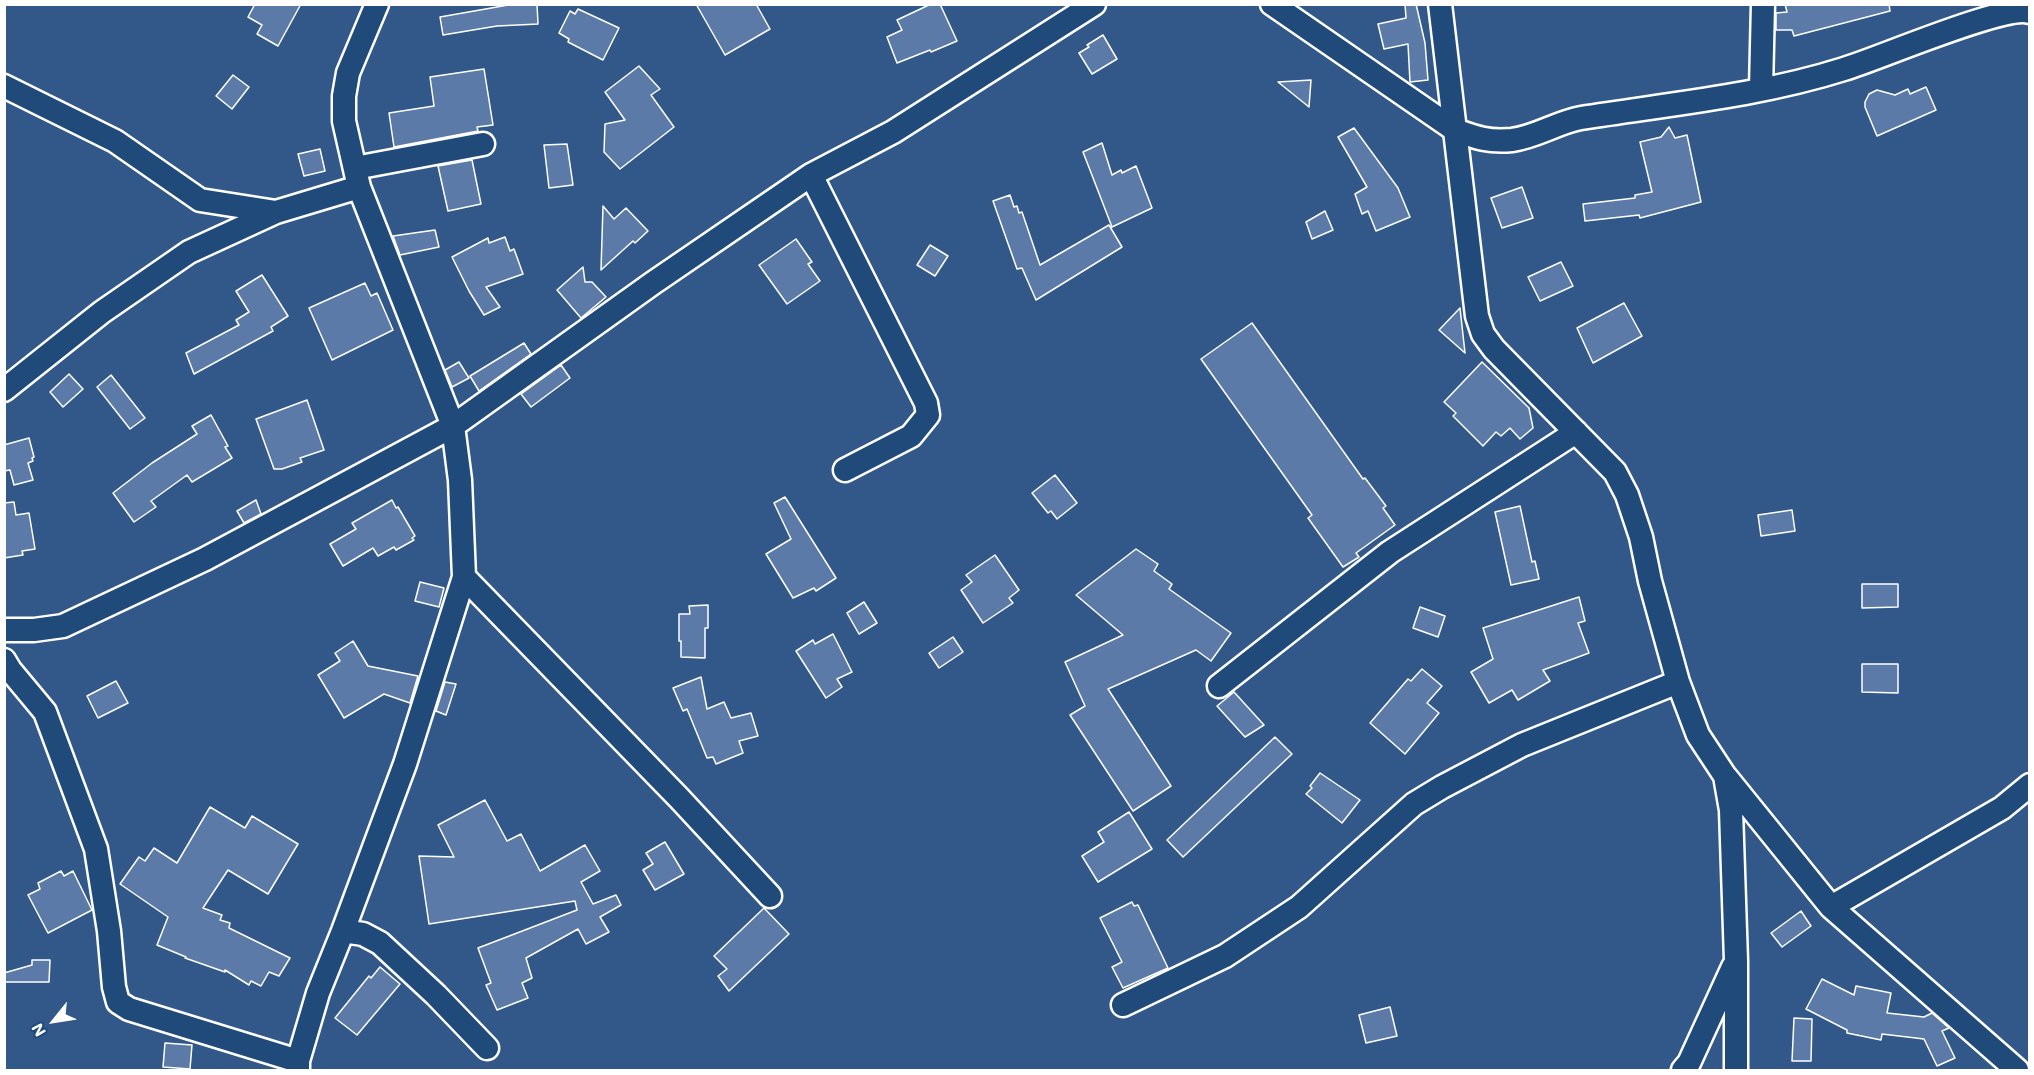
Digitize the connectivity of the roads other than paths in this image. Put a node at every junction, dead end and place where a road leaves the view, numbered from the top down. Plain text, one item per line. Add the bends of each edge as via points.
1 (377, 4) edge
2 (1094, 4) edge
3 (1272, 4) edge
4 (1440, 4) edge
5 (1763, 4) edge
6 (2030, 12) edge
7 (4, 86) edge
8 (1761, 89) junction
9 (1455, 130) junction
10 (483, 144) dead end
11 (811, 176) junction
12 (357, 177) junction
13 (276, 212) junction
14 (4, 390) edge
15 (453, 426) junction
16 (1576, 432) junction
17 (845, 470) dead end
18 (464, 577) junction
19 (4, 630) edge
20 (4, 660) edge
21 (1678, 682) junction
22 (1219, 686) dead end
23 (1725, 776) junction
24 (2030, 785) edge
25 (770, 896) dead end
26 (1831, 907) junction
27 (343, 931) junction
28 (1736, 961) junction
29 (1123, 1005) dead end
30 (487, 1048) dead end
31 (298, 1066) edge
32 (1683, 1071) edge
33 (1736, 1071) edge
34 (2017, 1071) edge

1 - 12 street via 348,74 344,96 344,121
2 - 11 street via 893,132
3 - 9 street
4 - 9 street
5 - 8 street
6 - 8 street via 1975,22 1841,70
7 - 13 street via 115,141 200,200
8 - 9 street via 1578,119 1514,140 1484,141
9 - 16 street via 1477,316 1483,334
10 - 12 street
11 - 15 street via 652,283
11 - 17 street via 926,403 928,415 910,436
12 - 13 street
12 - 15 street
13 - 14 street via 189,252 102,312
15 - 18 street via 460,480
15 - 19 street via 205,559 63,626
16 - 21 street via 1615,472 1627,495
16 - 22 street via 1390,552
18 - 25 street
18 - 27 street via 405,764
20 - 31 street via 45,711 96,849 118,1002
21 - 23 street via 1698,735
21 - 29 street via 1522,745 1442,787 1414,804 1299,907 1225,956
23 - 26 street
23 - 28 street via 1731,810
24 - 26 street via 2002,808
26 - 34 street
27 - 30 street via 363,934 380,943
27 - 31 street via 318,993
28 - 32 street
28 - 33 street

